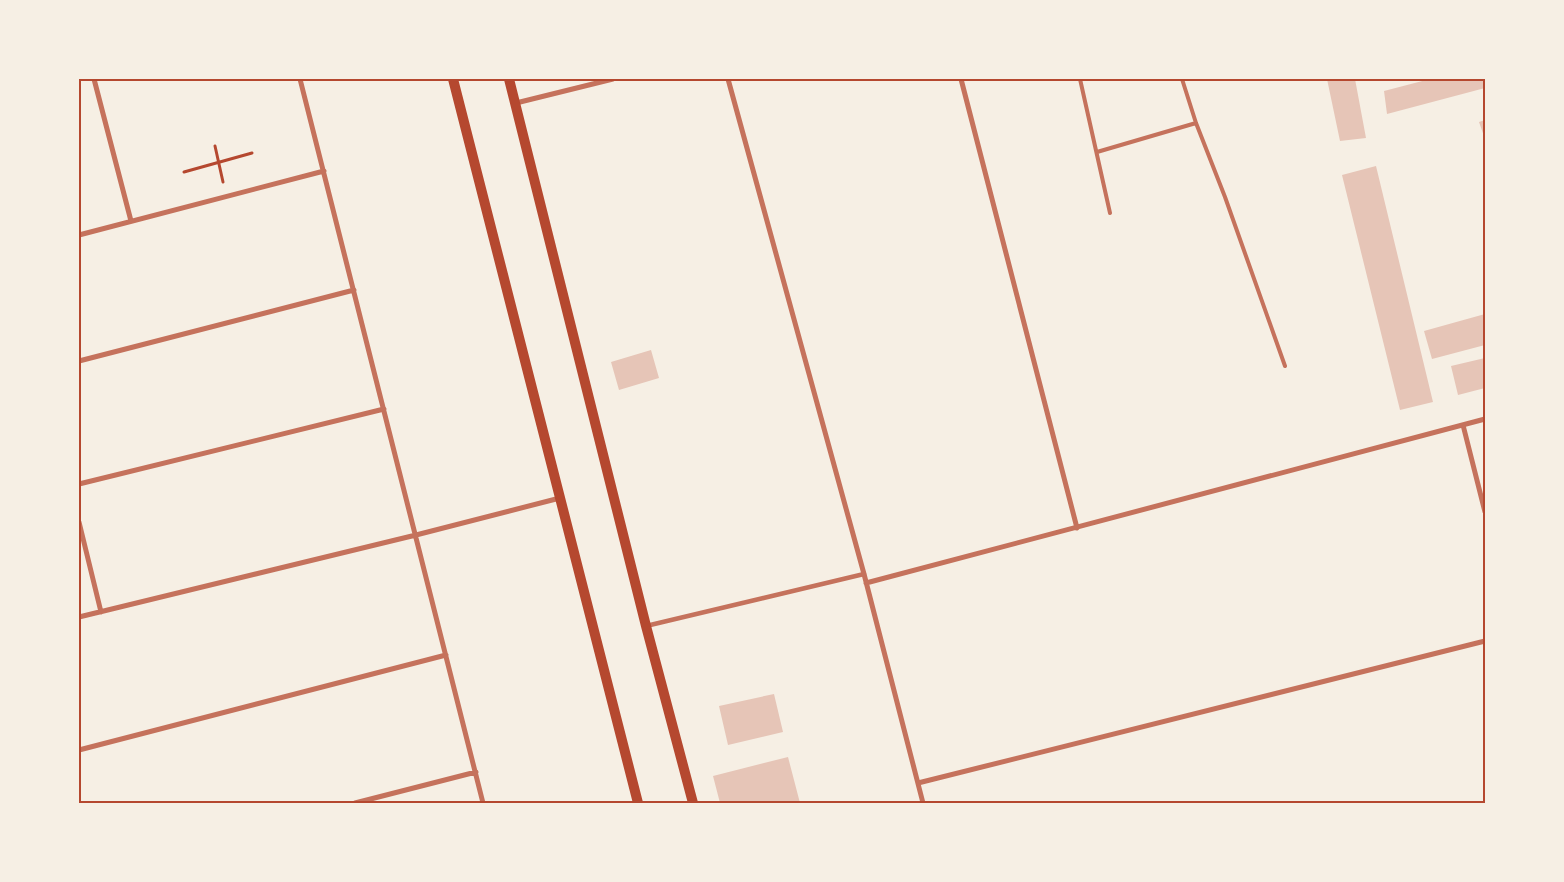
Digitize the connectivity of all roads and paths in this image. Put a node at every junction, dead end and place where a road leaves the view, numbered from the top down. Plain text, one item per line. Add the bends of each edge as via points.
1 (94, 79) edge
2 (300, 79) edge
3 (453, 79) edge
4 (509, 79) edge
5 (613, 79) edge
6 (728, 79) edge
7 (961, 79) edge
8 (1080, 79) edge
9 (1182, 79) edge
10 (516, 103) junction
11 (1196, 123) junction
12 (215, 146) dead end
13 (1097, 152) junction
14 (252, 154) dead end
15 (219, 163) junction
16 (324, 170) junction
17 (184, 172) dead end
18 (225, 188) dead end
19 (1110, 212) dead end
20 (131, 221) junction
21 (79, 235) edge
22 (354, 290) junction
23 (79, 361) edge
24 (1285, 366) dead end
25 (384, 409) junction
26 (1485, 419) edge
27 (1463, 425) junction
28 (79, 484) edge
29 (560, 498) junction
30 (1485, 512) edge
31 (79, 522) edge
32 (1077, 528) junction
33 (416, 535) junction
34 (864, 574) junction
35 (866, 583) junction
36 (101, 612) junction
37 (79, 617) edge
38 (646, 626) junction
39 (1485, 641) edge
40 (446, 655) junction
41 (79, 750) edge
42 (476, 772) junction
43 (918, 783) junction
44 (355, 803) edge
45 (484, 803) edge
46 (638, 803) edge
47 (692, 803) edge
48 (923, 803) edge

1 - 20 street
2 - 16 street
3 - 29 main road
4 - 10 main road
5 - 10 street
6 - 34 street
7 - 32 street
8 - 13 lane
9 - 11 lane
10 - 38 main road
11 - 13 lane
11 - 24 lane
12 - 15 path
13 - 19 lane
14 - 15 path
15 - 17 path
15 - 18 path
16 - 20 street
16 - 22 street
20 - 21 street
22 - 23 street
22 - 25 street
25 - 28 street
25 - 33 street
26 - 27 street
27 - 30 street
27 - 32 street
29 - 33 street
29 - 46 main road
31 - 36 street
32 - 35 street
33 - 36 street
33 - 40 street
34 - 35 street
34 - 38 street
35 - 43 street
36 - 37 street
38 - 47 main road
39 - 43 street
40 - 41 street
40 - 42 street
42 - 44 street
42 - 45 street
43 - 48 street

